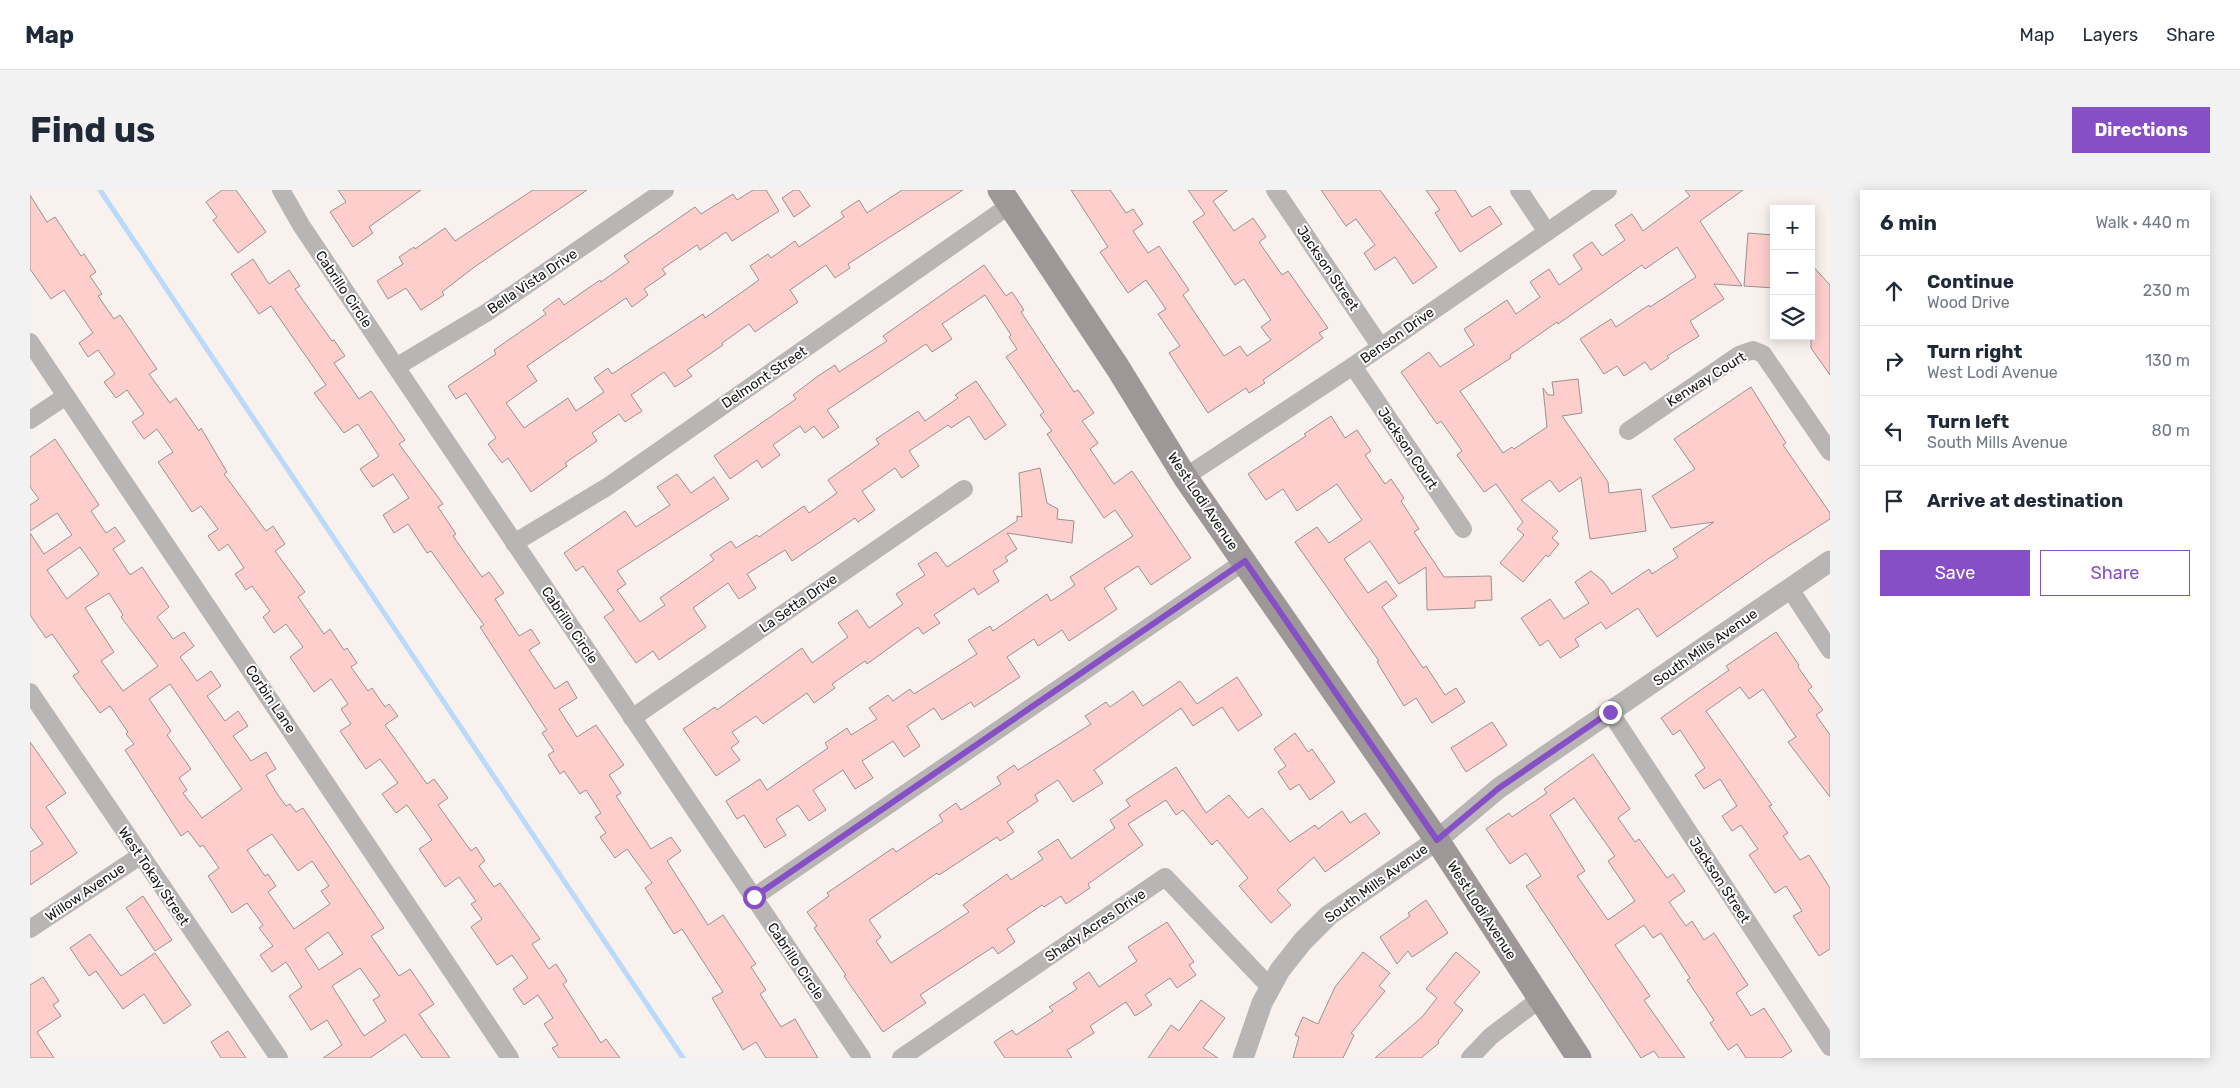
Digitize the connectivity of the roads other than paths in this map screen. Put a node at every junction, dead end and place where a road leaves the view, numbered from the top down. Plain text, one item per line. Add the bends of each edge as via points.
1 (281, 190) edge
2 (665, 190) edge
3 (1275, 190) edge
4 (1519, 190) edge
5 (1608, 190) edge
6 (1005, 198) edge
7 (1547, 232) junction
8 (30, 342) edge
9 (1380, 346) junction
10 (396, 366) junction
11 (1353, 366) junction
12 (66, 396) junction
13 (30, 420) edge
14 (1628, 431) dead end
15 (1830, 452) edge
16 (1185, 477) junction
17 (964, 489) dead end
18 (1463, 529) dead end
19 (514, 543) junction
20 (1245, 561) junction
21 (1830, 561) edge
22 (1790, 589) junction
23 (1830, 650) edge
24 (30, 692) edge
25 (1610, 712) junction
26 (632, 718) junction
27 (1437, 840) junction
28 (140, 856) junction
29 (754, 897) junction
30 (30, 929) edge
31 (1270, 987) junction
32 (1540, 999) junction
33 (1830, 1047) edge
34 (278, 1058) edge
35 (510, 1058) edge
36 (862, 1058) edge
37 (901, 1058) edge
38 (1243, 1058) edge
39 (1470, 1058) edge
40 (1579, 1058) edge

1 - 10 street, Cabrillo Circle
2 - 10 street, Bella Vista Drive via 486,312
3 - 9 street, Jackson Street
4 - 7 street
5 - 7 street, Benson Drive
6 - 16 main road, West Lodi Avenue via 1118,368
6 - 19 street, Delmont Street via 822,338 607,487
7 - 9 street, Benson Drive
8 - 12 street, Corbin Lane
9 - 11 street, Benson Drive
10 - 19 street, Cabrillo Circle
11 - 16 street, Benson Drive
11 - 18 street, Jackson Court
12 - 13 street
12 - 35 street, Corbin Lane
14 - 15 street, Kenway Court via 1739,355 1753,350 1763,354
16 - 20 main road, West Lodi Avenue
17 - 26 street, La Setta Drive
19 - 26 street, Cabrillo Circle
20 - 27 main road, West Lodi Avenue
20 - 29 street
21 - 22 street, South Mills Avenue
22 - 23 street
22 - 25 street, South Mills Avenue
24 - 28 street, West Tokay Street
25 - 27 street, South Mills Avenue via 1499,788
25 - 33 street, Jackson Street
26 - 29 street, Cabrillo Circle
27 - 31 street, South Mills Avenue via 1346,902 1314,929 1290,956
27 - 32 main road, West Lodi Avenue
28 - 30 street, Willow Avenue
28 - 34 street, West Tokay Street
29 - 36 street, Cabrillo Circle
31 - 37 street, Shady Acres Drive via 1164,878
31 - 38 street, South Mills Avenue
32 - 39 street via 1491,1036
32 - 40 main road, West Lodi Avenue

